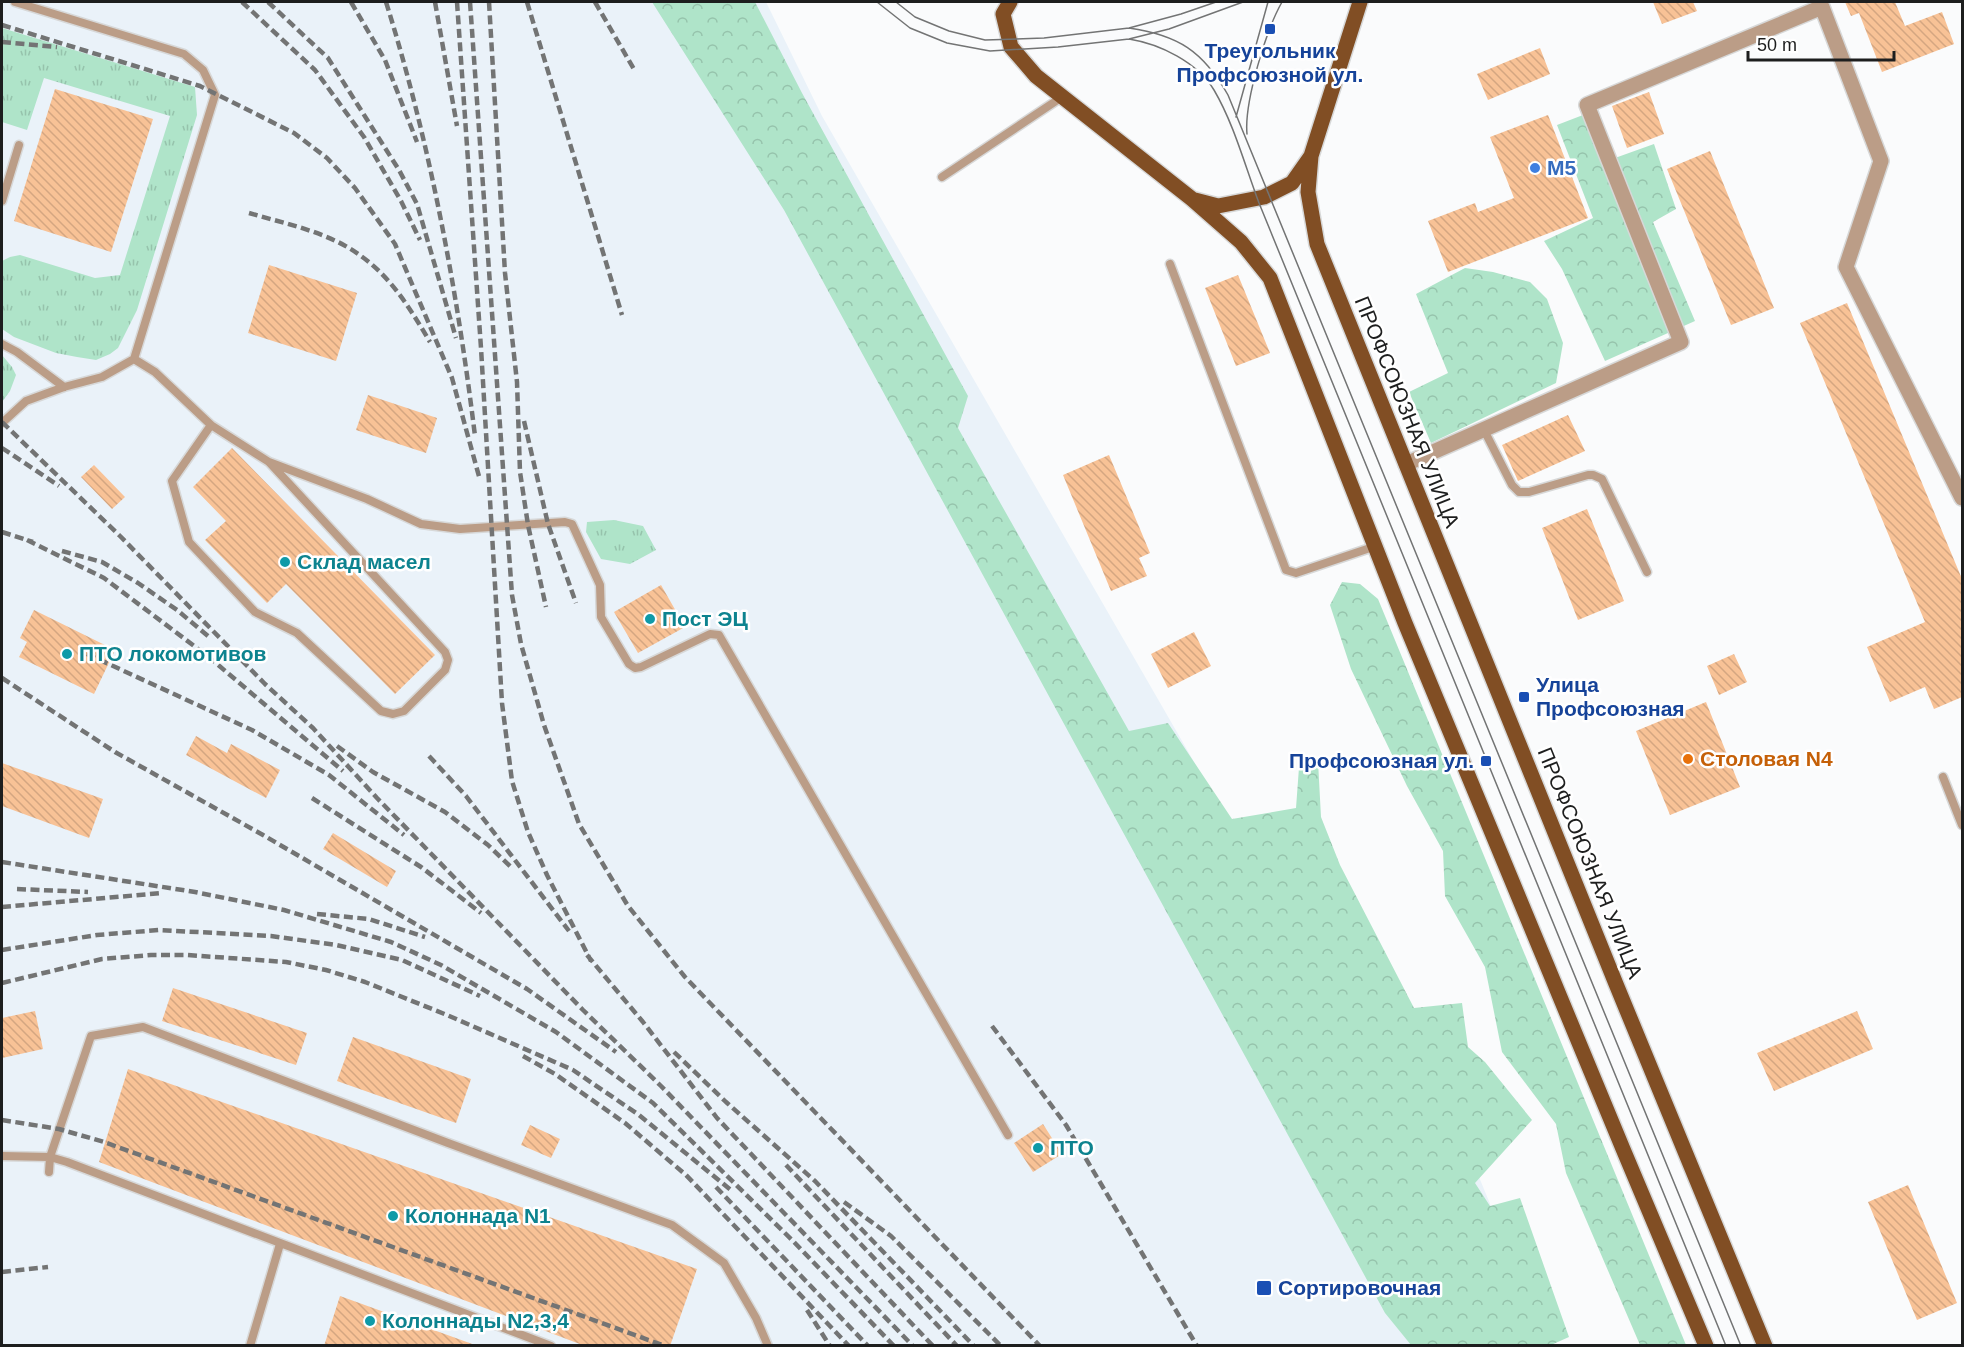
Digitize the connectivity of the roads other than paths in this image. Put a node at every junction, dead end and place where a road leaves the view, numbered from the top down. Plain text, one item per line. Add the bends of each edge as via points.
1 (15, 2) edge
2 (1010, 2) edge
3 (1360, 2) edge
4 (1062, 97) junction
5 (19, 145) dead end
6 (1311, 156) junction
7 (942, 177) dead end
8 (1192, 200) junction
9 (2, 201) edge
10 (1170, 264) dead end
11 (2, 344) edge
12 (134, 359) junction
13 (64, 387) junction
14 (2, 423) edge
15 (211, 425) junction
16 (1484, 430) junction
17 (269, 462) junction
18 (1406, 464) junction
19 (1962, 498) edge
20 (1376, 546) junction
21 (1647, 572) dead end
22 (1943, 777) dead end
23 (1962, 825) edge
24 (1008, 1135) dead end
25 (2, 1156) edge
26 (50, 1157) junction
27 (50, 1172) dead end
28 (280, 1244) junction
29 (250, 1346) edge
30 (551, 1346) edge
31 (768, 1346) edge
32 (1706, 1346) edge
33 (1765, 1346) edge

1 - 12 lane via 184,54 203,70 215,95
2 - 4 main road via 1003,14 1011,47 1036,76
3 - 6 main road
4 - 7 lane
4 - 8 main road
5 - 9 lane
6 - 8 main road via 1292,183 1264,197 1218,206
6 - 18 main road, ПРОФСОЮЗНАЯ УЛИЦА via 1308,192 1317,244
8 - 20 main road via 1241,242 1270,278
10 - 20 lane via 1286,570 1296,573
11 - 13 lane
12 - 13 lane via 102,377
12 - 15 lane via 155,372
13 - 14 lane via 26,401
15 - 17 lane
15 - 17 lane via 172,481 189,542 255,612 297,633 381,711 404,711 445,670 445,652
16 - 18 street
16 - 19 street via 1681,342 1587,105 1822,7 1881,161 1846,267
16 - 21 lane via 1519,492 1588,475 1602,479
17 - 24 lane via 421,524 460,530 572,524 600,585 601,617 635,668 710,634 719,635
18 - 33 main road, ПРОФСОЮЗНАЯ УЛИЦА
20 - 32 main road
22 - 23 lane
25 - 26 lane
26 - 27 lane
26 - 28 lane
26 - 31 lane via 91,1036 143,1027 672,1225 724,1263
28 - 29 lane
28 - 30 lane

